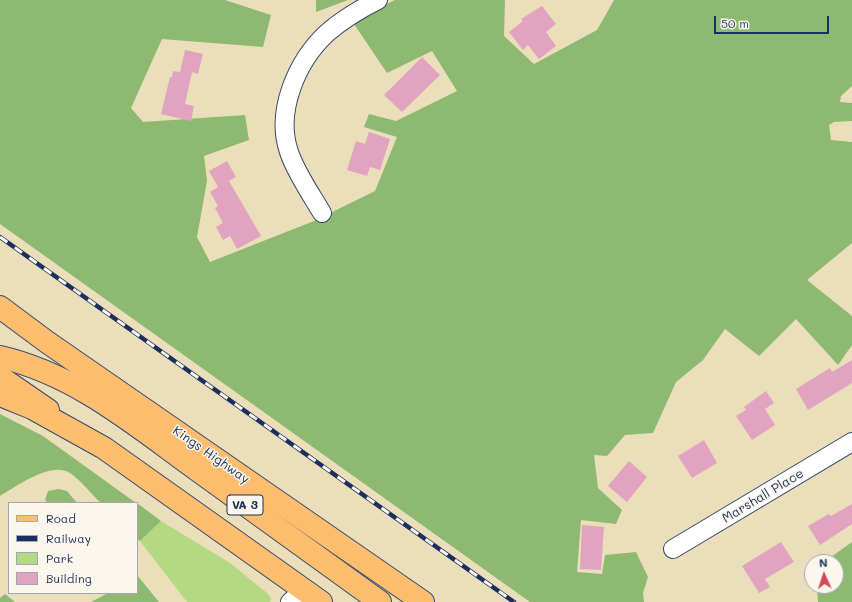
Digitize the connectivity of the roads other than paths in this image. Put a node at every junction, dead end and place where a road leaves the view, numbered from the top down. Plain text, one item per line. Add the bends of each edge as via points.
1 (378, 0) edge
2 (322, 214) dead end
3 (0, 307) edge
4 (0, 357) edge
5 (0, 376) edge
6 (0, 395) edge
7 (852, 442) edge
8 (104, 448) junction
9 (674, 550) dead end
10 (305, 598) edge
11 (380, 602) edge
12 (423, 602) edge

1 - 2 street via 339,23 326,34 301,68 288,98 284,116 288,152
3 - 12 main road, Kings Highway
4 - 11 main road, VA 3 via 62,379 110,408
5 - 8 main road
6 - 8 main road, VA 3 via 32,408
7 - 9 street, Marshall Place
8 - 10 main road, VA 3

